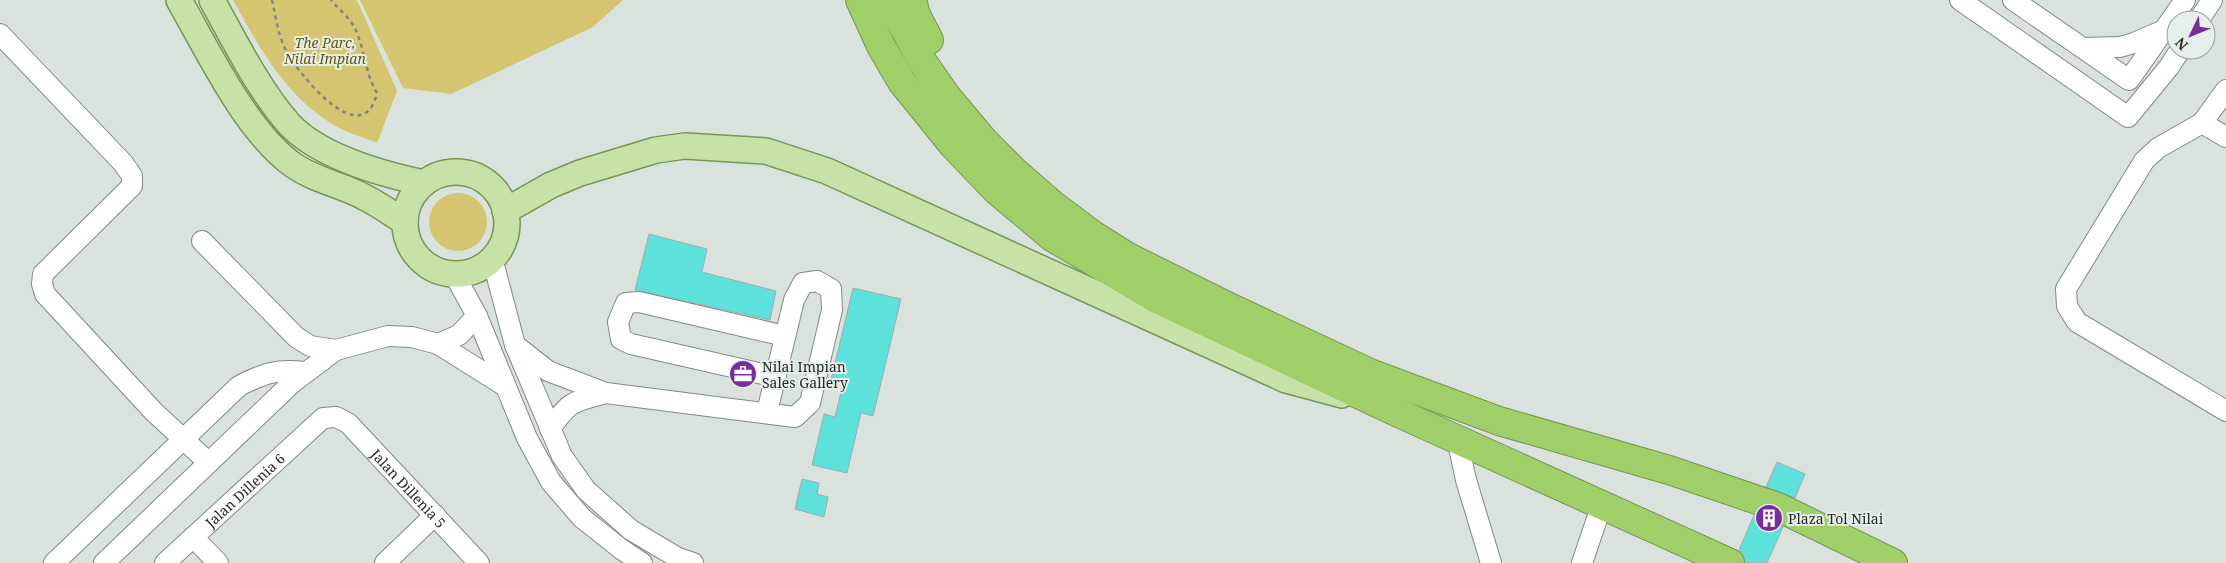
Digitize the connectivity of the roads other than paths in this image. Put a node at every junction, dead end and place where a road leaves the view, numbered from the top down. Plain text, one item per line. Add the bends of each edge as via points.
1 (179, 0) edge
2 (212, 0) edge
3 (860, 0) edge
4 (889, 0) edge
5 (912, 0) edge
6 (1960, 0) edge
7 (2013, 0) edge
8 (2166, 29) joint
9 (0, 34) edge
10 (2083, 48) junction
11 (2172, 60) edge
12 (2129, 80) junction
13 (2226, 90) edge
14 (2148, 92) junction
15 (947, 98) junction
16 (2111, 106) junction
17 (2202, 123) junction
18 (2226, 137) edge
19 (424, 183) junction
20 (505, 211) junction
21 (405, 222) junction
22 (202, 241) dead end
23 (492, 258) junction
24 (454, 274) junction
25 (477, 316) junction
26 (785, 336) junction
27 (296, 337) junction
28 (438, 344) junction
29 (515, 345) junction
30 (336, 350) junction
31 (283, 370) junction
32 (304, 372) junction
33 (776, 376) junction
34 (505, 386) junction
35 (606, 393) junction
36 (1392, 410) junction
37 (2226, 411) edge
38 (767, 412) junction
39 (330, 417) joint
40 (550, 429) junction
41 (184, 439) junction
42 (1465, 441) junction
43 (208, 462) junction
44 (1602, 504) junction
45 (435, 515) junction
46 (193, 537) junction
47 (54, 563) edge
48 (104, 563) edge
49 (164, 563) edge
50 (218, 563) edge
51 (385, 563) edge
52 (479, 563) edge
53 (642, 563) edge
54 (693, 563) edge
55 (1491, 563) edge
56 (1504, 563) edge
57 (1582, 563) edge
58 (1730, 563) edge
59 (1893, 563) edge

1 - 21 main road via 236,98 265,138 293,165 321,181 365,197
2 - 19 main road via 245,59 290,124 310,140 348,161 383,174
3 - 36 highway via 885,53 922,108 996,190 1052,238 1155,298
4 - 15 highway via 922,62
5 - 15 highway via 916,15 942,65
6 - 16 street
7 - 10 street
8 - 10 street via 2120,47
8 - 12 street
9 - 41 street via 132,176 132,186 43,274 45,294 154,412
10 - 12 street
11 - 14 street
12 - 14 street
12 - 16 street
13 - 17 street
14 - 16 street via 2128,117
15 - 59 highway via 1014,171 1085,229 1128,257 1229,307 1370,373 1499,421 1670,470 1778,507
17 - 18 street
17 - 37 street via 2158,148 2144,161 2066,289 2067,306 2077,322
19 - 20 main road via 450,172 478,177 495,191
19 - 21 main road via 407,207
20 - 23 main road via 505,236
20 - 36 main road via 573,176 656,150 685,146 766,151 836,176 1286,380
21 - 24 main road via 407,238 419,258 438,271
22 - 27 street
23 - 24 main road via 481,268
23 - 29 street
24 - 25 street
25 - 28 street via 459,335
25 - 34 street
26 - 33 street
26 - 33 street via 639,302 626,303 618,322 620,338 631,344
26 - 38 street via 794,300 803,283 817,281 830,289 832,310 810,403 795,417
27 - 30 street via 310,346
27 - 31 street via 293,357
28 - 30 street via 412,337 388,336
28 - 34 street
29 - 35 street via 548,371
29 - 40 street
30 - 32 street
31 - 32 street
31 - 41 street via 257,377 240,386
32 - 43 street
33 - 38 street
34 - 53 street via 527,438 551,482 582,518
35 - 38 street
35 - 40 street via 565,408
36 - 42 highway
39 - 45 street, Jalan Dillenia 5 via 348,423
39 - 46 street, Jalan Dillenia 6
40 - 54 street via 562,456 586,490 630,530 678,558
41 - 43 street
41 - 47 street
42 - 44 highway
42 - 55 street via 1466,480
42 - 56 street via 1493,520
43 - 48 street
44 - 57 street
44 - 58 highway
45 - 51 street
45 - 52 street, Jalan Dillenia 5
46 - 49 street, Jalan Dillenia 6
46 - 50 street

